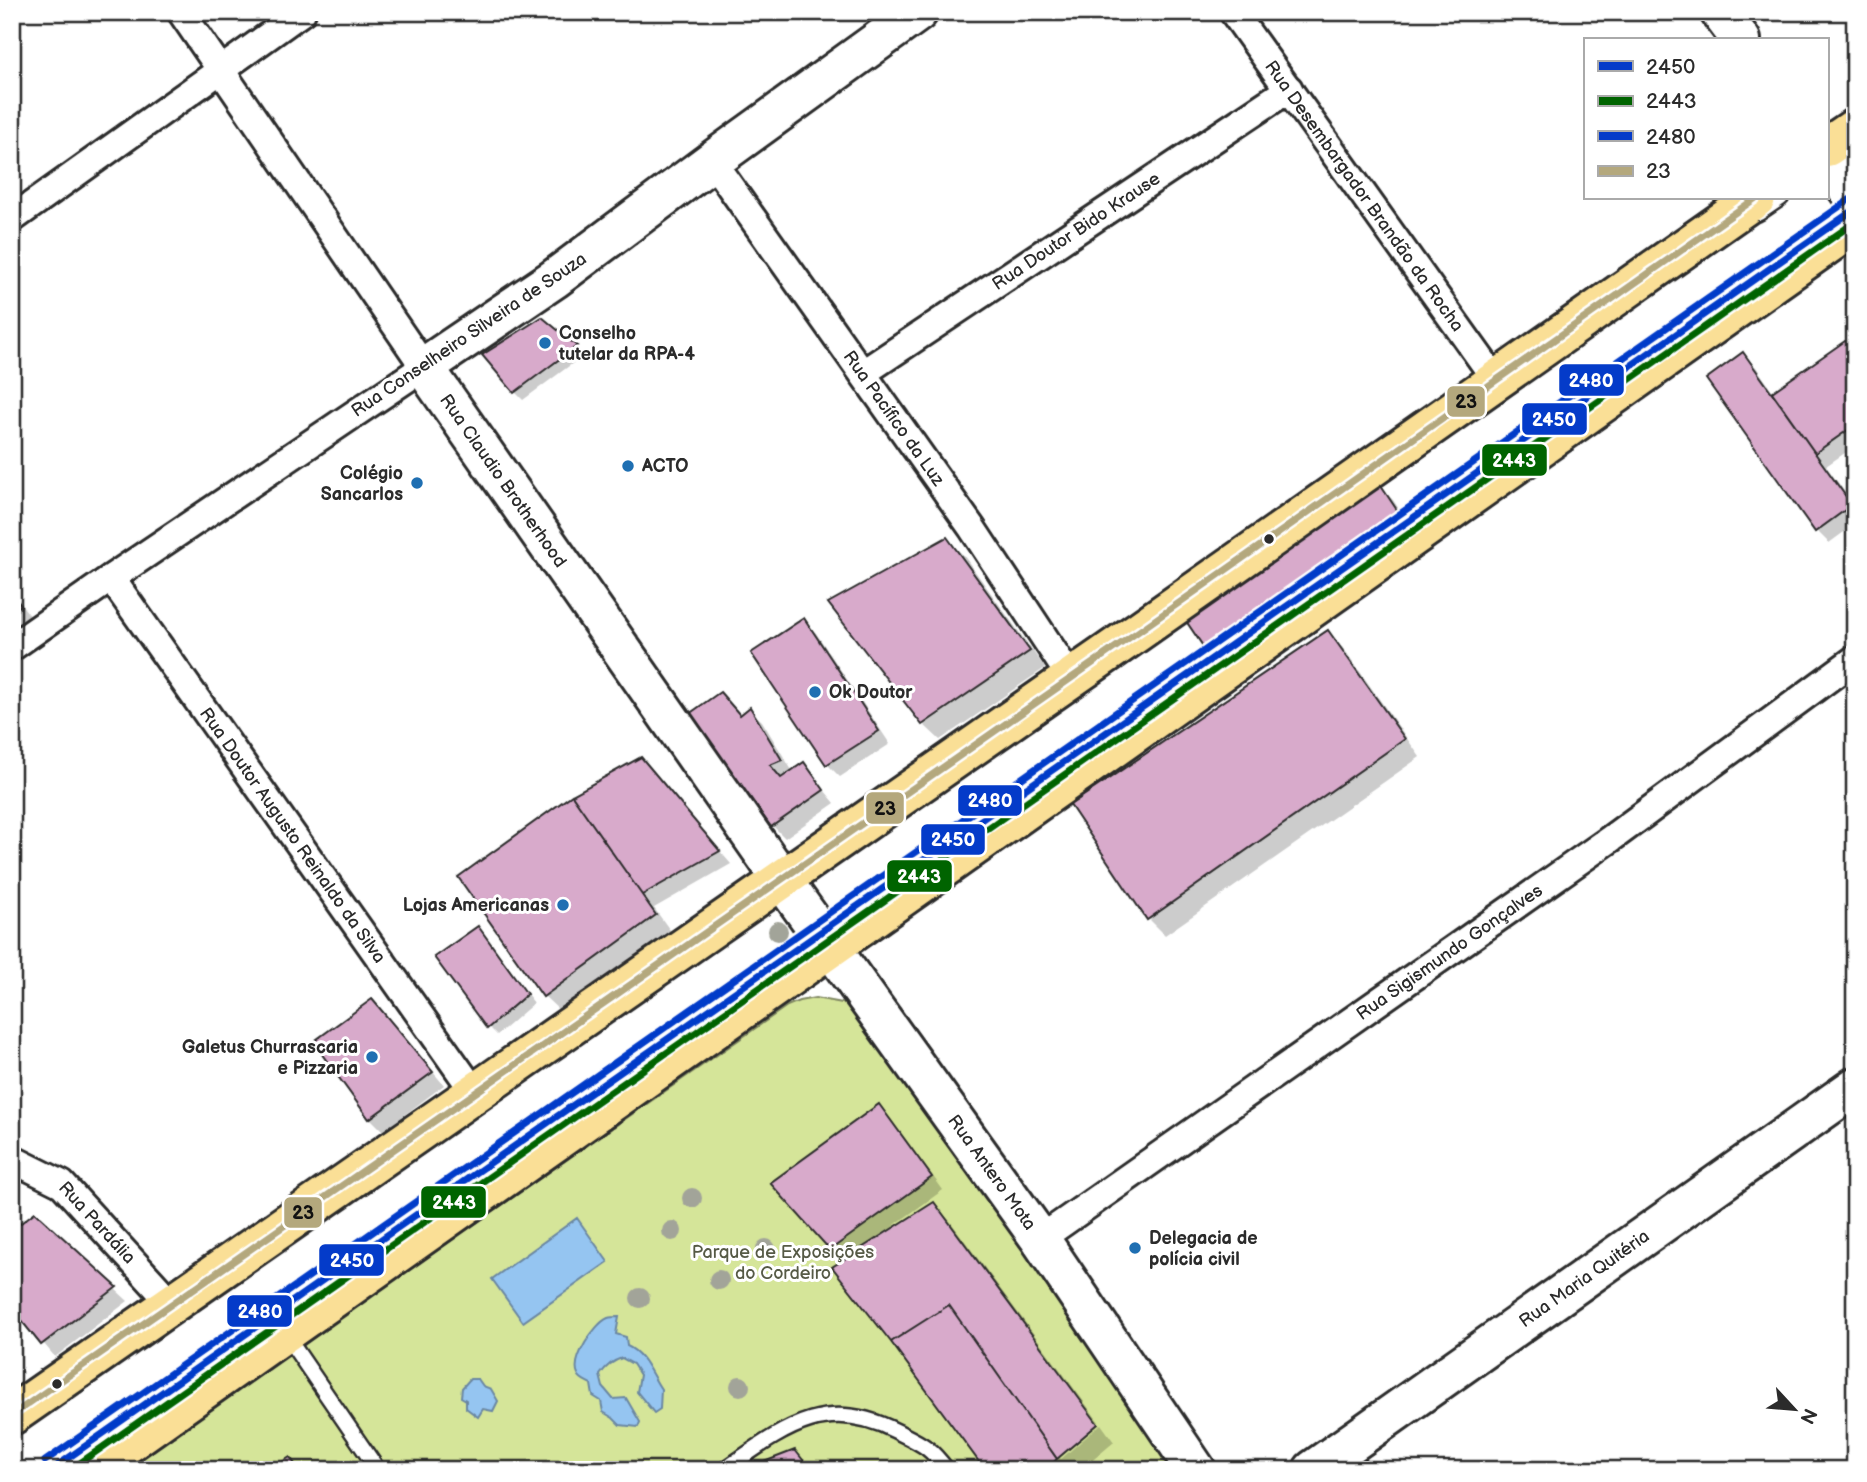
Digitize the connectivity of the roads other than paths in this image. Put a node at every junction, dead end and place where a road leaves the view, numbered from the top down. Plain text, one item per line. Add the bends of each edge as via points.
1 (181, 12) edge
2 (302, 12) edge
3 (918, 12) edge
4 (1233, 12) edge
5 (1720, 12) edge
6 (1740, 38) edge
7 (221, 69) junction
8 (1289, 89) junction
9 (1834, 154) edge
10 (712, 161) junction
11 (1855, 199) edge
12 (1753, 200) edge
13 (1778, 200) edge
14 (1855, 209) edge
15 (12, 219) edge
16 (1855, 225) edge
17 (424, 367) junction
18 (863, 373) junction
19 (1496, 380) junction
20 (111, 578) junction
21 (12, 647) edge
22 (1855, 659) edge
23 (1071, 678) junction
24 (785, 885) junction
25 (825, 940) junction
26 (595, 1027) dead end
27 (1855, 1087) edge
28 (475, 1093) junction
29 (12, 1159) edge
30 (1040, 1239) junction
31 (171, 1303) junction
32 (284, 1333) junction
33 (12, 1415) edge
34 (51, 1470) edge
35 (90, 1470) edge
36 (378, 1470) edge
37 (724, 1470) edge
38 (947, 1470) edge
39 (1196, 1470) edge
40 (1313, 1470) edge

1 - 7 street, Rua Claudio Brotherhood
2 - 7 street
3 - 10 street, Rua Conselheiro Silveira de Souza
4 - 8 street, Rua Desembargador Brandão da Rocha
5 - 6 street
7 - 15 street
7 - 17 street, Rua Claudio Brotherhood
8 - 18 street, Rua Doutor Bido Krause
8 - 19 street, Rua Desembargador Brandão da Rocha
9 - 11 street
10 - 17 street, Rua Conselheiro Silveira de Souza via 554,279
10 - 18 street, Rua Pacífico da Luz
12 - 19 main road
13 - 24 lane
14 - 25 lane
16 - 25 main road
17 - 20 street, Rua Conselheiro Silveira de Souza
17 - 24 street, Rua Claudio Brotherhood
18 - 23 street, Rua Pacífico da Luz
19 - 23 main road
20 - 21 street, Rua Conselheiro Silveira de Souza
20 - 28 street, Rua Doutor Augusto Reinaldo da Silva
22 - 30 street, Rua Sigismundo Gonçalves via 1609,840
23 - 24 main road
24 - 25 street, Rua Antero Mota
24 - 26 lane
24 - 28 main road
25 - 30 street, Rua Antero Mota
25 - 32 main road
25 - 34 lane
27 - 40 street, Rua Maria Quitéria
28 - 31 main road
29 - 31 street, Rua Pardália via 62,1184
30 - 39 street, Rua Antero Mota
31 - 33 main road
32 - 35 main road
32 - 36 lane
37 - 38 lane via 783,1430 806,1420 845,1415 882,1424 933,1450

